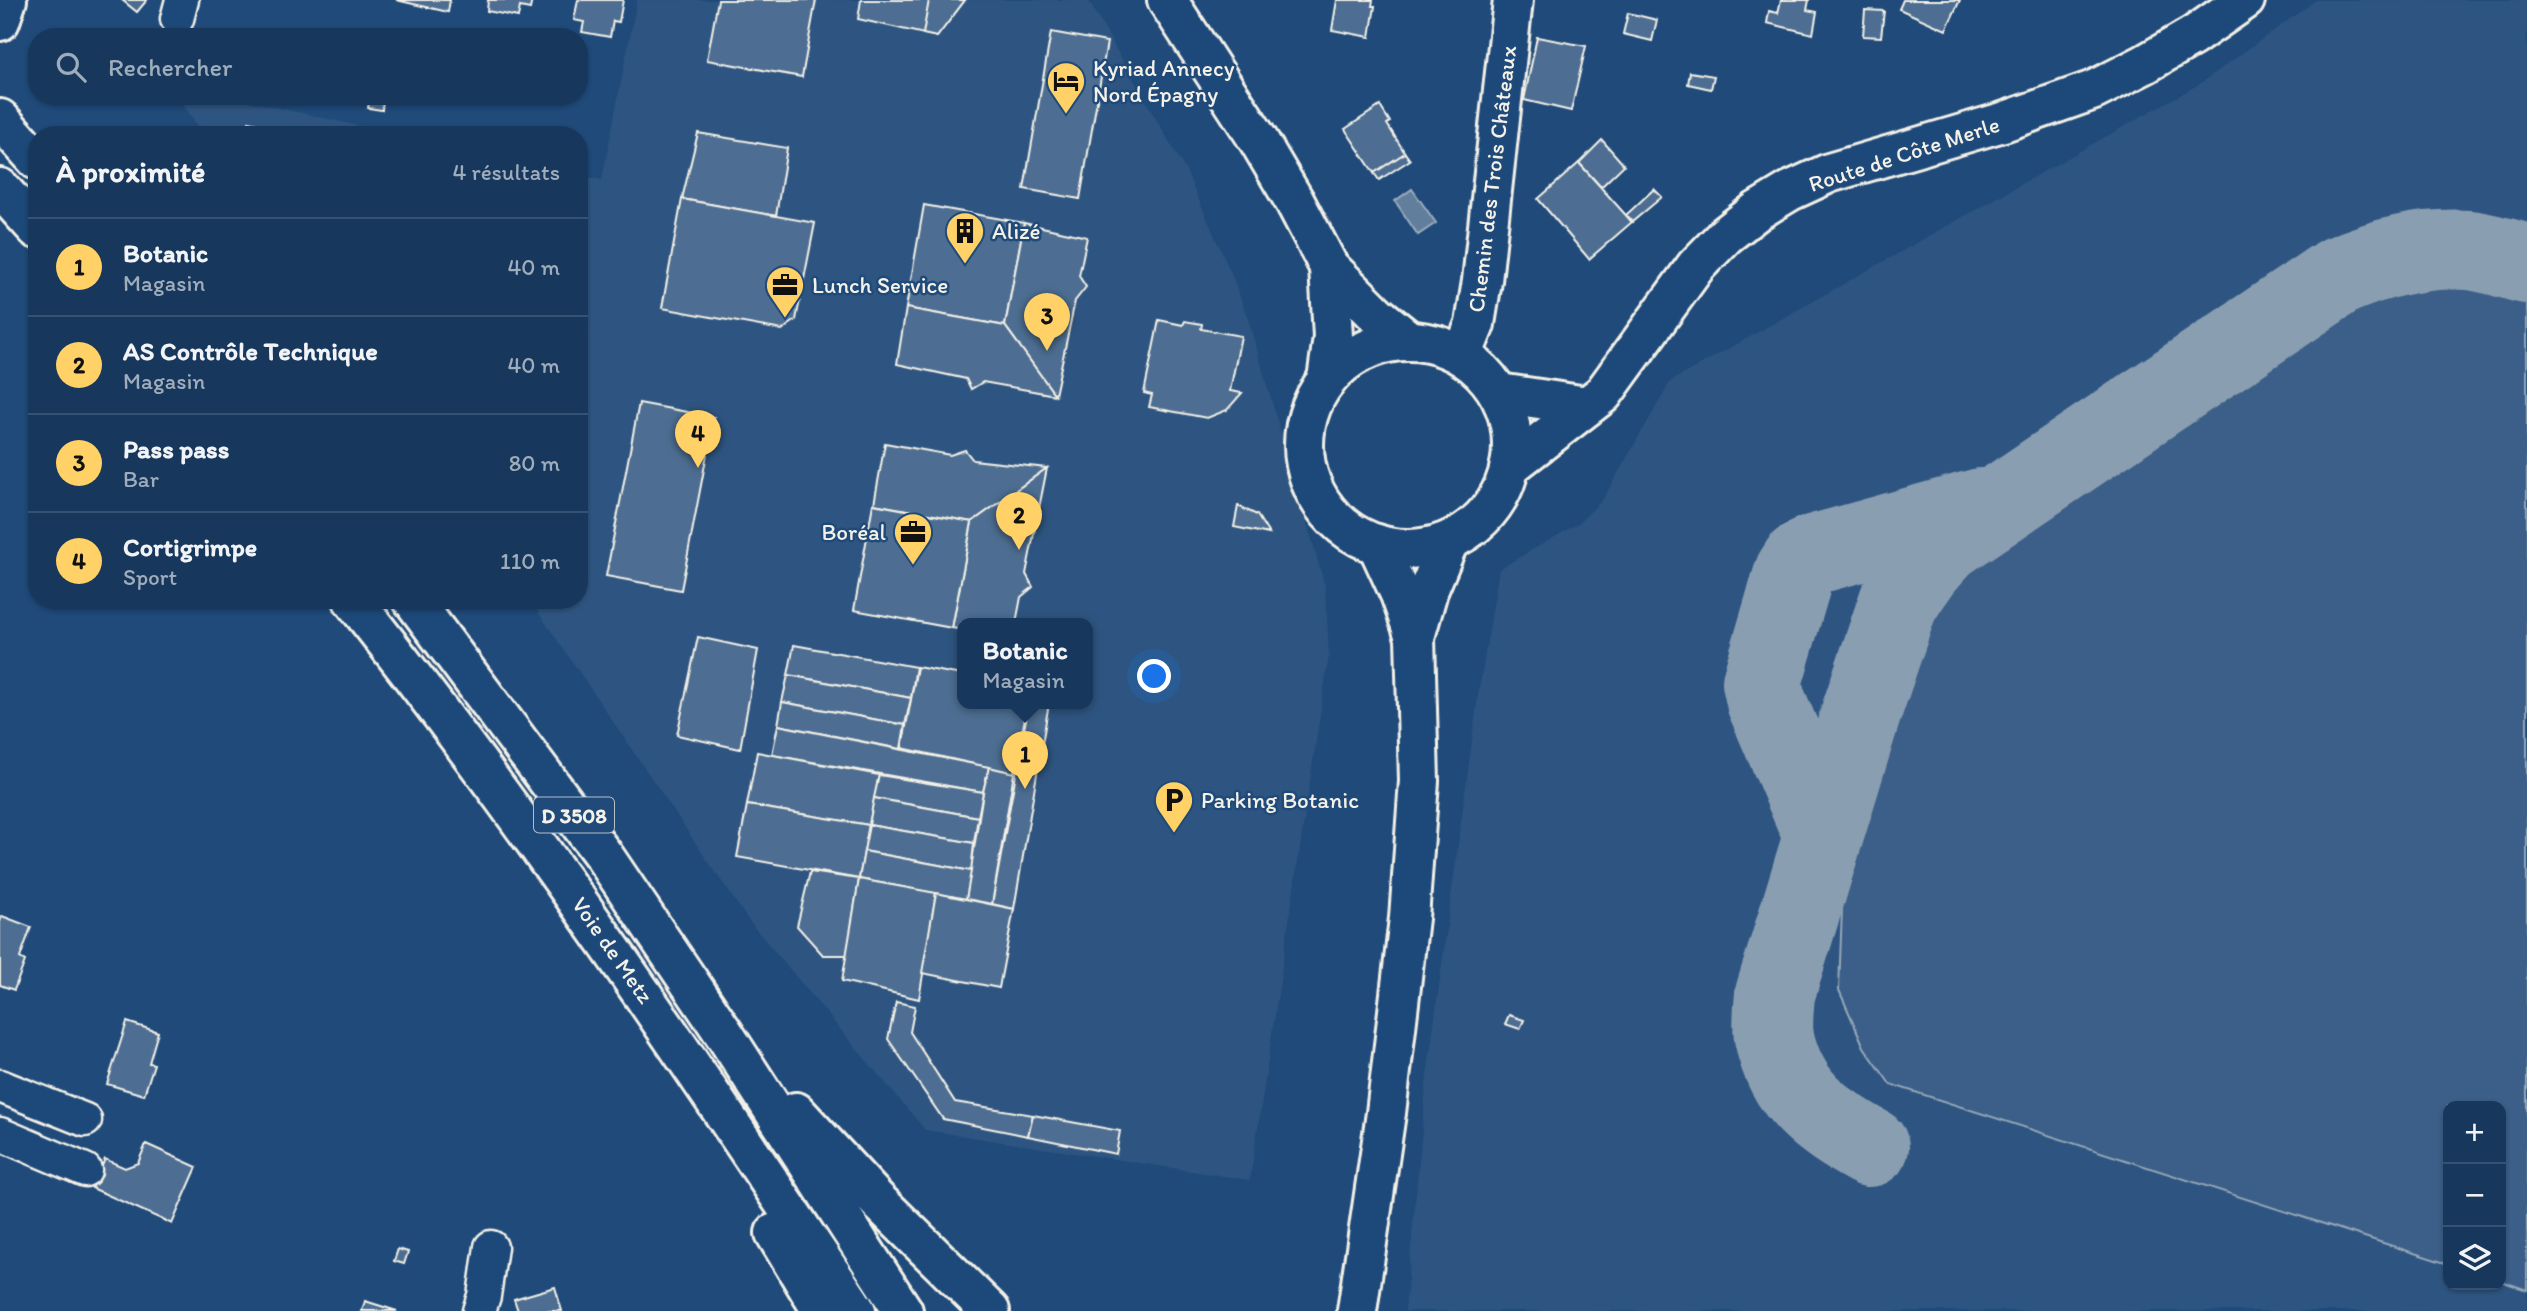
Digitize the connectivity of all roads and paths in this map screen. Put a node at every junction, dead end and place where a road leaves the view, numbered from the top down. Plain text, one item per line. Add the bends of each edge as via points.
1 (1167, 0) edge
2 (1513, 0) edge
3 (2245, 0) edge
4 (0, 119) edge
5 (28, 150) edge
6 (0, 188) edge
7 (28, 219) edge
8 (1329, 267) junction
9 (1408, 340) junction
10 (1462, 356) junction
11 (1326, 380) junction
12 (1499, 393) junction
13 (1587, 406) junction
14 (1510, 466) junction
15 (1449, 541) junction
16 (1377, 544) junction
17 (360, 609) edge
18 (420, 609) edge
19 (1415, 637) junction
20 (556, 868) junction
21 (725, 1035) junction
22 (0, 1086) edge
23 (1386, 1113) junction
24 (85, 1120) dead end
25 (0, 1134) edge
26 (85, 1170) dead end
27 (491, 1247) dead end
28 (479, 1311) edge
29 (822, 1311) edge
30 (856, 1311) edge
31 (903, 1311) edge
32 (990, 1311) edge
33 (1357, 1311) edge
34 (1374, 1311) edge

1 - 8 main road via 1259,141
2 - 10 main road, Chemin des Trois Châteaux via 1482,281 1475,324
3 - 13 main road, Route de Côte Merle via 2193,36 2094,90 1829,173 1757,211 1696,266 1614,380
4 - 5 main road
6 - 7 main road
8 - 9 main road
8 - 11 main road via 1332,337
9 - 10 main road via 1439,345
9 - 11 main road via 1377,345 1349,358
10 - 12 main road via 1485,374
11 - 16 main road via 1313,401 1306,426 1304,452 1309,477 1324,506 1348,529
12 - 13 main road
12 - 14 main road via 1511,429
13 - 14 main road, Route de Côte Merle
14 - 15 main road via 1499,497 1478,523
15 - 16 main road via 1426,548
15 - 19 main road
16 - 19 main road
17 - 20 main road, Voie de Metz / D 3508
18 - 21 main road, Voie de Metz / D 3508 via 604,856
19 - 23 main road via 1417,815
20 - 29 main road
20 - 30 main road, Voie de Metz / D 3508
21 - 31 main road, Voie de Metz / D 3508
21 - 32 main road via 877,1200
22 - 24 street
23 - 33 main road
23 - 34 main road
25 - 26 street
27 - 28 street

